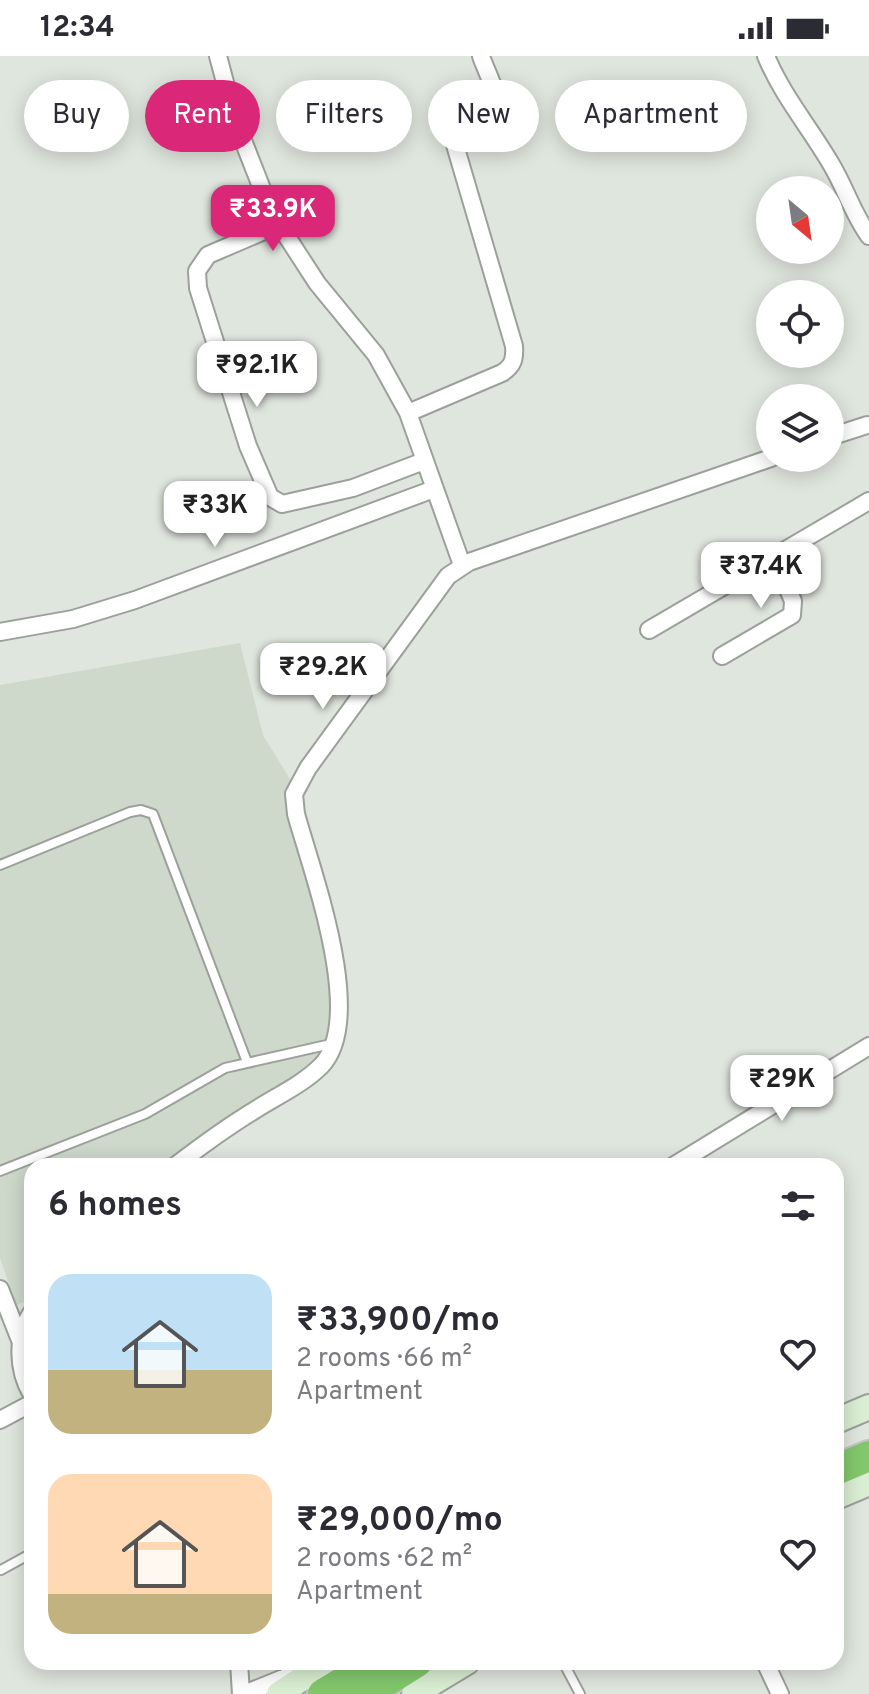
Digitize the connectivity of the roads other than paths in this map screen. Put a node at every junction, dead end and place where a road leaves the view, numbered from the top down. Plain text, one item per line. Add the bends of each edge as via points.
1 (218, 56) edge
2 (481, 56) edge
3 (766, 56) edge
4 (278, 225) junction
5 (869, 236) edge
6 (408, 413) junction
7 (868, 426) edge
8 (844, 433) edge
9 (424, 461) junction
10 (756, 463) edge
11 (434, 489) junction
12 (869, 501) edge
13 (774, 556) junction
14 (462, 565) junction
15 (649, 630) dead end
16 (0, 632) edge
17 (722, 656) dead end
18 (0, 865) edge
19 (336, 1043) junction
20 (869, 1046) edge
21 (247, 1062) junction
22 (33, 1158) edge
23 (185, 1158) edge
24 (686, 1158) edge
25 (24, 1162) edge
26 (0, 1171) edge
27 (0, 1289) edge
28 (24, 1331) edge
29 (20, 1340) junction
30 (24, 1380) edge
31 (24, 1407) edge
32 (869, 1407) edge
33 (844, 1418) edge
34 (0, 1420) edge
35 (869, 1434) edge
36 (844, 1444) edge
37 (869, 1456) edge
38 (844, 1467) edge
39 (869, 1483) edge
40 (844, 1494) edge
41 (24, 1557) edge
42 (1, 1570) edge
43 (240, 1670) edge
44 (293, 1670) edge
45 (315, 1670) edge
46 (363, 1670) edge
47 (404, 1670) edge
48 (454, 1670) edge
49 (567, 1670) edge
50 (769, 1670) edge
51 (242, 1694) edge
52 (279, 1694) edge
53 (323, 1694) edge
54 (366, 1694) edge
55 (414, 1694) edge
56 (580, 1694) edge
57 (780, 1694) edge

1 - 4 street via 235,120
2 - 6 street via 494,91 493,107 459,133 455,145 514,360 502,373
3 - 5 street
4 - 6 street via 376,355
4 - 9 street via 208,255 197,271 248,446 270,497 282,504 340,492
6 - 9 street
7 - 8 street
9 - 11 street
10 - 14 street
11 - 14 street
11 - 16 street via 135,600 73,619
12 - 13 street
13 - 15 street
13 - 17 street via 793,601 792,615
14 - 19 street via 333,732 294,794 338,971
18 - 21 lane via 130,812 153,814
19 - 21 lane
19 - 23 street via 308,1077
20 - 24 street
21 - 22 lane via 209,1075 145,1114
25 - 26 lane
27 - 29 street
28 - 29 street
29 - 30 street
31 - 34 street
32 - 33 main road
35 - 36 highway
37 - 38 highway
39 - 40 main road
41 - 42 lane
43 - 51 street
44 - 51 street
45 - 52 main road
46 - 53 highway
47 - 54 highway
48 - 55 main road
49 - 56 lane
50 - 57 street

